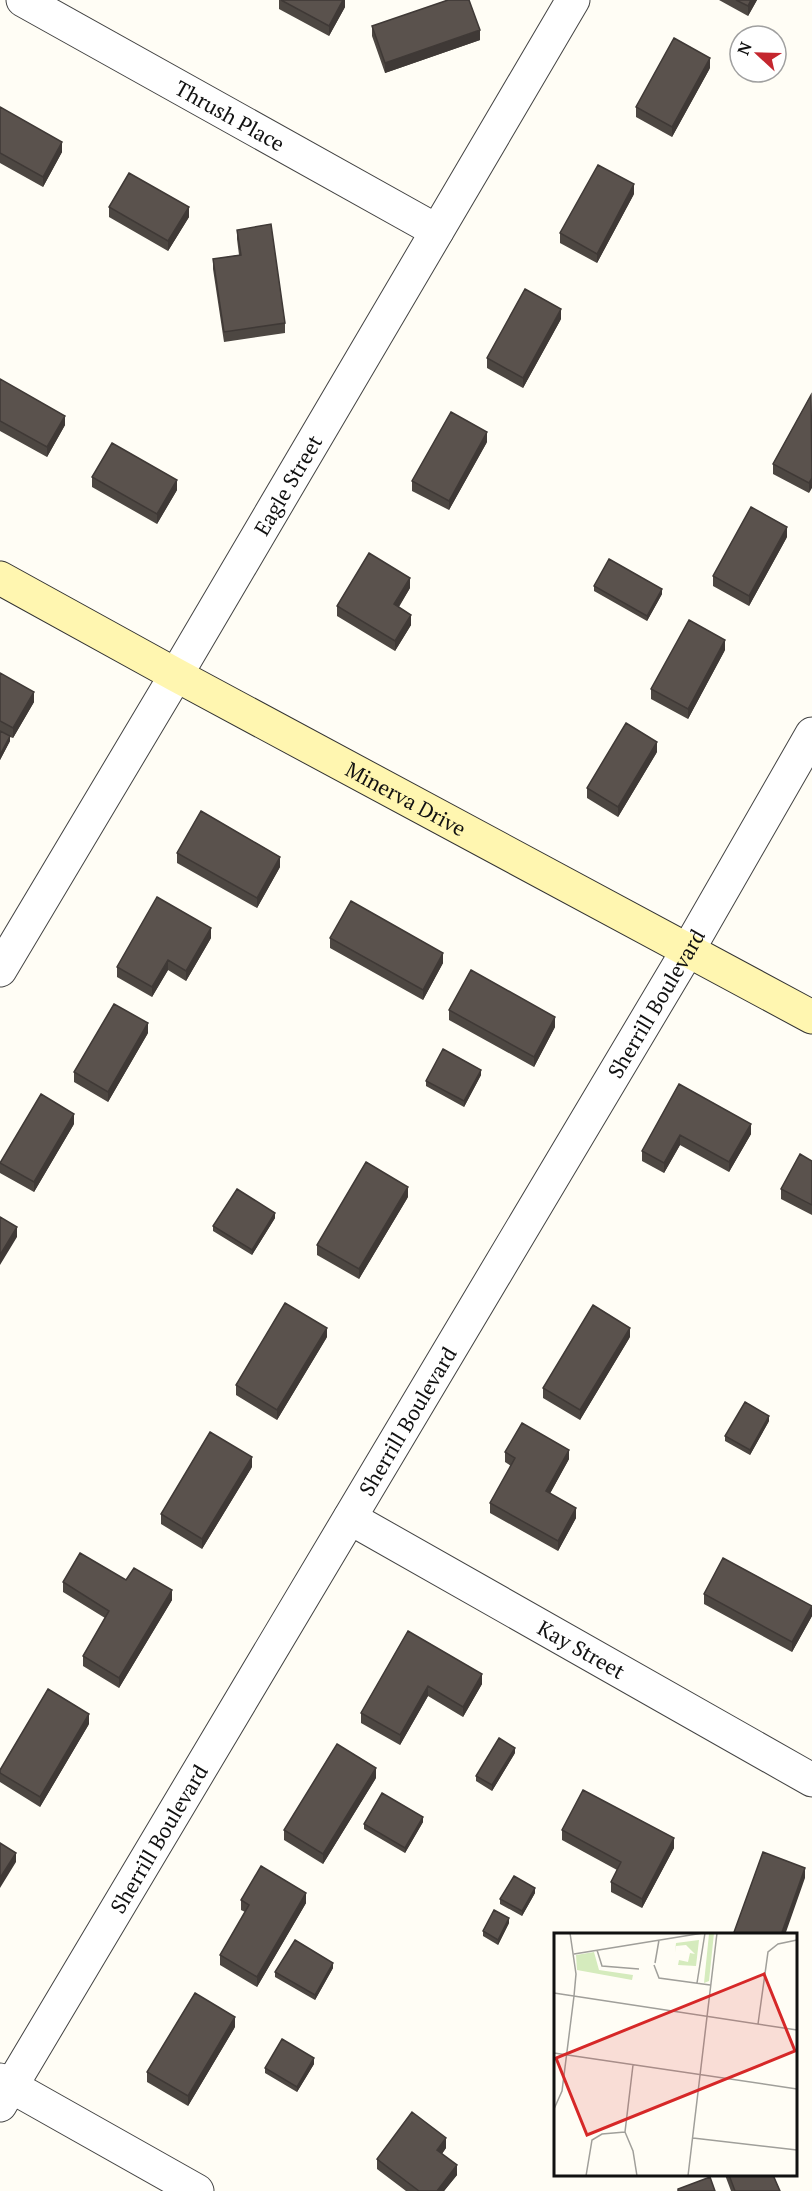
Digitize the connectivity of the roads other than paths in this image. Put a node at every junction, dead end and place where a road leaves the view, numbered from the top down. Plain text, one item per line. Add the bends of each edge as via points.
1 (23, 0) edge
2 (573, 0) edge
3 (437, 231) junction
4 (0, 578) edge
5 (176, 675) junction
6 (812, 734) edge
7 (688, 950) junction
8 (0, 970) edge
9 (812, 1017) edge
10 (350, 1518) junction
11 (812, 1780) edge
12 (4, 2090) edge
13 (197, 2191) edge

1 - 3 street, Thrush Place
2 - 3 street, Eagle Street
3 - 5 street, Eagle Street
4 - 5 street, Minerva Drive
5 - 7 street, Minerva Drive
5 - 8 street, Eagle Street
6 - 7 street, Sherrill Boulevard
7 - 9 street, Minerva Drive
7 - 10 street, Sherrill Boulevard
10 - 11 street, Kay Street
10 - 12 street, Sherrill Boulevard
12 - 13 street

